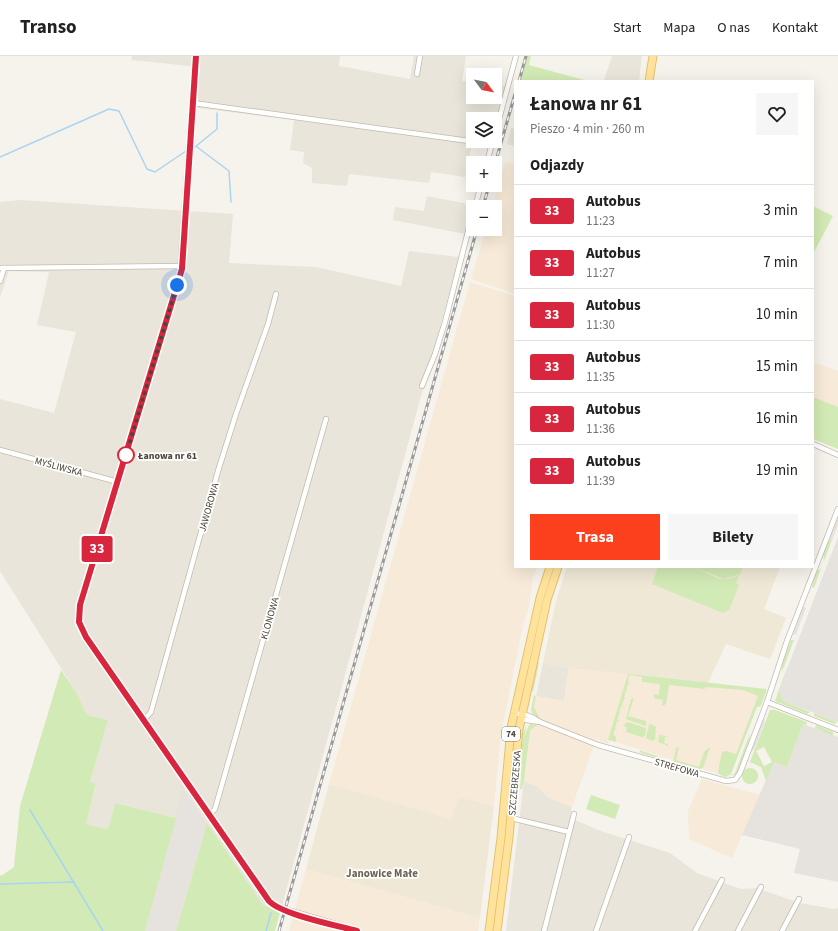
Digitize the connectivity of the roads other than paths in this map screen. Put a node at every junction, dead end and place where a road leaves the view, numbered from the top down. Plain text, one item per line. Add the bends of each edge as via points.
1 (196, 56) edge
2 (420, 56) edge
3 (516, 56) edge
4 (653, 56) edge
5 (416, 74) dead end
6 (649, 80) edge
7 (193, 104) junction
8 (501, 112) edge
9 (466, 139) edge
10 (467, 236) edge
11 (182, 266) junction
12 (2, 268) edge
13 (0, 281) edge
14 (276, 294) dead end
15 (422, 386) dead end
16 (326, 419) dead end
17 (814, 444) edge
18 (0, 450) edge
19 (838, 454) edge
20 (118, 482) junction
21 (838, 509) edge
22 (550, 568) edge
23 (558, 568) edge
24 (767, 702) junction
25 (519, 716) junction
26 (143, 721) junction
27 (838, 730) edge
28 (574, 814) dead end
29 (209, 815) junction
30 (511, 818) junction
31 (569, 832) junction
32 (629, 837) dead end
33 (722, 880) dead end
34 (761, 887) dead end
35 (799, 899) dead end
36 (357, 931) edge
37 (489, 931) edge
38 (498, 931) edge
39 (544, 931) edge
40 (596, 931) edge
41 (694, 931) edge
42 (738, 931) edge
43 (782, 931) edge

1 - 7 street
2 - 5 street
3 - 8 street
4 - 6 main road
7 - 9 street
7 - 11 street
10 - 15 street via 445,322
11 - 12 street
11 - 20 street
12 - 13 street
14 - 26 street, JAWOROWA via 218,471 151,712
16 - 29 street, KLONOWA via 215,809
17 - 19 street
18 - 20 street, MYŚLIWSKA
20 - 26 street via 79,615 83,633
21 - 24 street, STREFOWA via 785,646
22 - 25 main road, SZCZEBRZESKA / 74 via 540,598
23 - 25 main road, SZCZEBRZESKA / 74 via 547,600
24 - 25 street, STREFOWA via 740,773 736,779 730,781 598,745
24 - 27 street
25 - 30 main road, SZCZEBRZESKA / 74
25 - 37 main road, SZCZEBRZESKA / 74
26 - 29 street
28 - 31 street
29 - 36 street via 274,905 288,912
30 - 31 street
30 - 38 main road, SZCZEBRZESKA / 74
31 - 39 street
32 - 40 street
33 - 41 street
34 - 42 street
35 - 43 street

